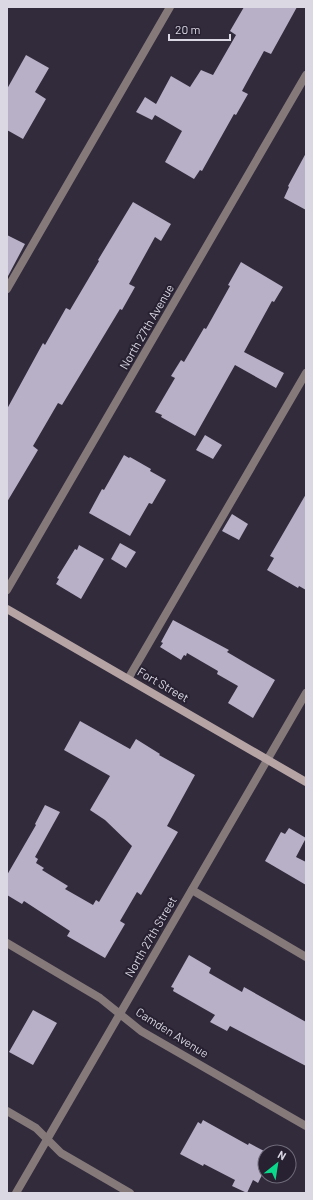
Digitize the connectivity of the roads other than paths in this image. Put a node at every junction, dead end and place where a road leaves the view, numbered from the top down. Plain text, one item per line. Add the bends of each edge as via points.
1 (170, 7) edge
2 (306, 75) edge
3 (7, 289) edge
4 (306, 373) edge
5 (7, 590) edge
6 (7, 609) edge
7 (128, 679) junction
8 (306, 693) edge
9 (268, 760) junction
10 (306, 782) edge
11 (192, 890) junction
12 (7, 943) edge
13 (306, 957) edge
14 (120, 1014) junction
15 (7, 1111) edge
16 (306, 1126) edge
17 (47, 1140) junction
18 (16, 1193) edge
19 (130, 1193) edge

1 - 3 street
2 - 5 street, North 27th Avenue
4 - 7 street
6 - 7 street, Fort Street
7 - 9 street, Fort Street
8 - 9 street, North 27th Street
9 - 10 street, Fort Street
9 - 11 street, North 27th Street
11 - 13 street
11 - 14 street, North 27th Street
12 - 14 street, Camden Avenue via 100,998
14 - 16 street, Camden Avenue via 141,1031
14 - 17 street, North 27th Street
15 - 17 street via 36,1128
17 - 18 street, North 27th Street
17 - 19 street via 61,1153

